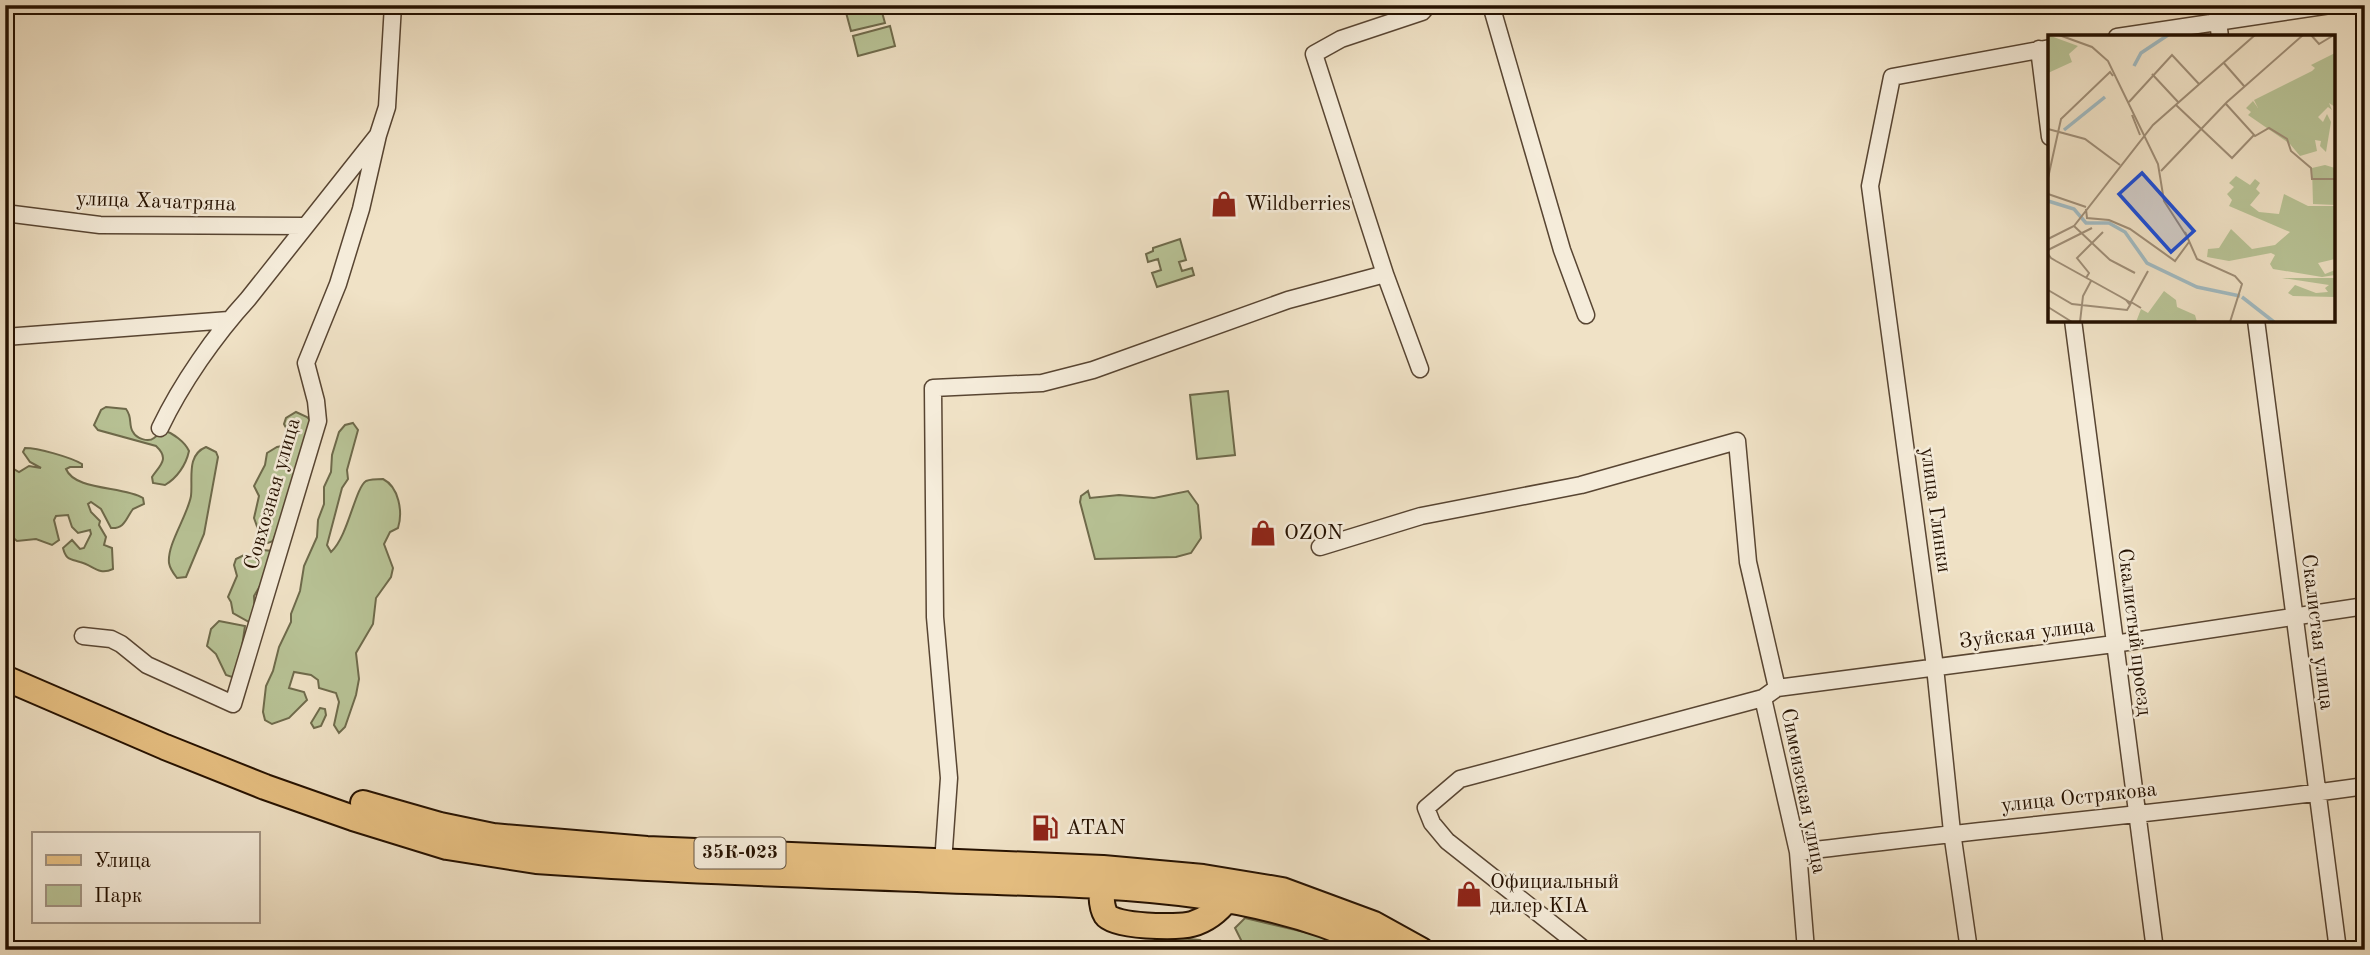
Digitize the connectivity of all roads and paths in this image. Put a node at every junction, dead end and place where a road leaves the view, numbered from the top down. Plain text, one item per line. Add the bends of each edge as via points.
1 (393, 5) edge
2 (1428, 5) edge
3 (1491, 5) edge
4 (2330, 5) edge
5 (2218, 21) edge
6 (2130, 35) edge
7 (2044, 48) edge
8 (2048, 107) edge
9 (378, 135) junction
10 (5, 213) edge
11 (305, 226) junction
12 (1385, 274) junction
13 (1587, 315) dead end
14 (229, 320) junction
15 (2073, 322) edge
16 (2256, 322) edge
17 (5, 337) edge
18 (1420, 369) dead end
19 (160, 428) dead end
20 (1320, 547) dead end
21 (2365, 606) edge
22 (2294, 617) junction
23 (83, 636) dead end
24 (2114, 644) junction
25 (1935, 667) junction
26 (5, 678) edge
27 (1777, 688) junction
28 (1763, 698) junction
29 (66, 703) junction
30 (2365, 786) edge
31 (2317, 793) junction
32 (2137, 813) junction
33 (1952, 832) junction
34 (1798, 852) junction
35 (943, 863) junction
36 (1102, 877) junction
37 (1227, 899) junction
38 (1382, 950) edge
39 (1421, 950) edge
40 (1585, 950) edge
41 (1806, 950) edge
42 (1969, 950) edge
43 (2155, 950) edge
44 (2338, 950) edge

1 - 9 street, Совхозная улица via 387,107
2 - 12 street via 1422,12 1341,39 1314,54
3 - 13 street via 1562,250
4 - 5 street
5 - 6 street
7 - 8 street
7 - 25 street, улица Глинки via 1892,77 1870,186
9 - 11 street, Совхозная улица
9 - 23 street, Совхозная улица via 338,284 306,363 318,421 233,704 147,664 111,639
10 - 11 street, улица Хачатряна via 100,225
11 - 14 street, Совхозная улица
12 - 18 street
12 - 35 street via 1288,300 1093,370 1042,383 933,388 935,617 948,779
14 - 17 street
14 - 19 street, Совхозная улица
15 - 24 street, Скалистый проезд
16 - 22 street, Скалистая улица
20 - 27 street, Симеизская улица via 1421,516 1581,485 1737,441 1748,562
21 - 22 street, Зуйская улица
22 - 24 street, Зуйская улица
22 - 31 street, Скалистая улица
24 - 25 street, Зуйская улица
24 - 32 street, Скалистый проезд
25 - 27 street, Зуйская улица
25 - 33 street, улица Глинки
26 - 29 main road, 35К-023
27 - 28 street, Симеизская улица
28 - 34 street, Симеизская улица
28 - 40 street via 1460,779 1426,808 1447,841
29 - 35 main road, 35К-023 via 173,733 363,803 493,836 647,849
29 - 36 main road, 35К-023 via 265,787 447,847 536,861 612,866
30 - 31 street, улица Острякова
31 - 32 street, улица Острякова
31 - 44 street, Скалистая улица
32 - 33 street, улица Острякова
32 - 43 street, Скалистый проезд
33 - 34 street, улица Острякова
33 - 42 street, улица Глинки
34 - 41 street, Симеизская улица
35 - 36 main road, 35К-023
36 - 37 main road, 35К-023
36 - 37 main road via 1103,908 1119,923 1192,924 1220,909
36 - 39 main road, 35К-023 via 1203,877 1282,890 1374,924
37 - 38 main road, 35К-023 via 1317,921

